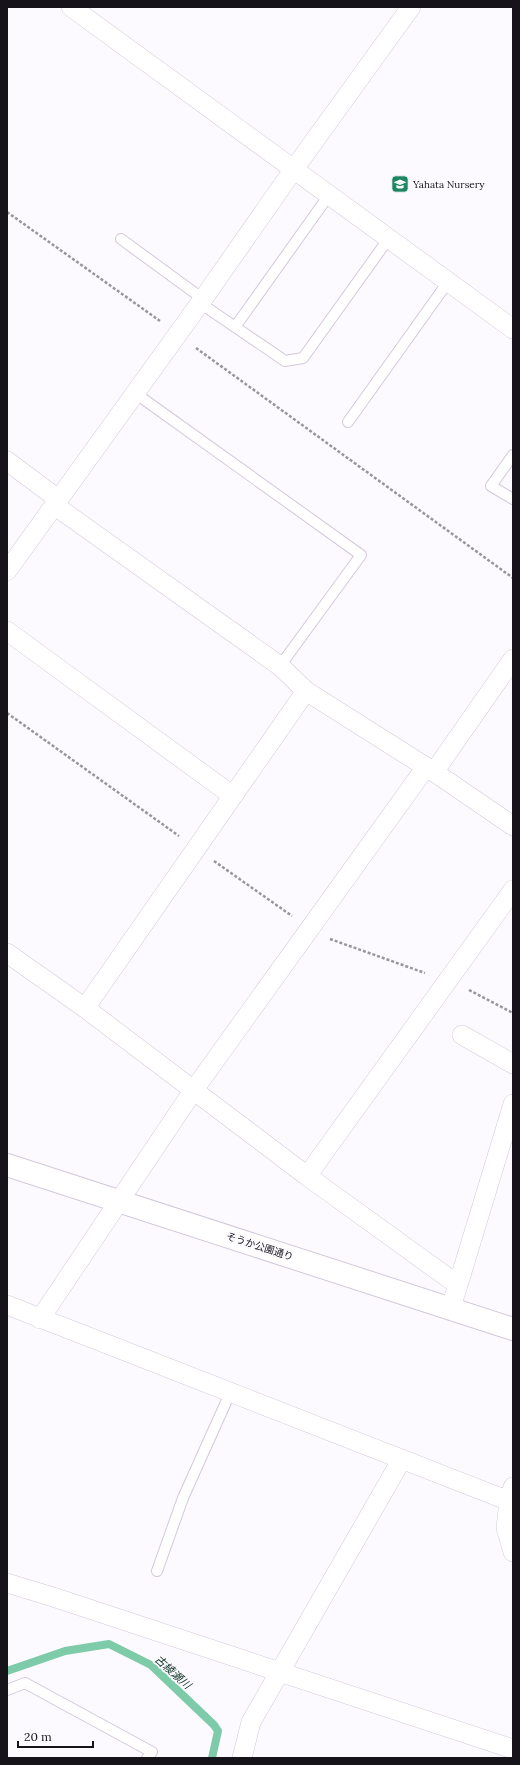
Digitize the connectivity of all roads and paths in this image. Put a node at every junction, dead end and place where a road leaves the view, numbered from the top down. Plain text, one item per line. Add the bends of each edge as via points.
1 (71, 7) edge
2 (411, 7) edge
3 (294, 169) junction
4 (329, 195) junction
5 (7, 212) edge
6 (389, 238) junction
7 (121, 239) dead end
8 (448, 282) junction
9 (202, 301) junction
10 (235, 327) junction
11 (513, 329) edge
12 (178, 334) junction
13 (135, 393) junction
14 (348, 422) dead end
15 (513, 455) edge
16 (7, 461) edge
17 (513, 499) edge
18 (56, 502) junction
19 (7, 571) edge
20 (513, 578) edge
21 (7, 631) edge
22 (513, 659) edge
23 (280, 666) junction
24 (306, 691) junction
25 (7, 713) edge
26 (430, 770) junction
27 (233, 796) junction
28 (513, 826) edge
29 (196, 848) junction
30 (513, 890) edge
31 (311, 929) junction
32 (7, 953) edge
33 (448, 981) junction
34 (85, 1008) junction
35 (513, 1013) edge
36 (462, 1036) dead end
37 (513, 1064) edge
38 (193, 1091) junction
39 (513, 1104) edge
40 (7, 1165) edge
41 (307, 1176) junction
42 (121, 1202) junction
43 (458, 1285) junction
44 (7, 1305) edge
45 (452, 1307) junction
46 (40, 1319) junction
47 (513, 1329) edge
48 (231, 1391) junction
49 (402, 1459) junction
50 (511, 1494) edge
51 (513, 1552) edge
52 (157, 1571) dead end
53 (7, 1583) edge
54 (280, 1673) junction
55 (7, 1690) edge
56 (513, 1749) edge
57 (147, 1758) edge
58 (242, 1758) edge

1 - 3 street
2 - 3 street
3 - 4 street
3 - 9 street
4 - 6 street
4 - 10 lane
5 - 12 path
6 - 8 street
6 - 10 lane via 303,358 285,361
7 - 9 lane
8 - 11 street
8 - 14 lane
9 - 10 lane
9 - 12 street
12 - 13 street
12 - 20 path
13 - 18 street
13 - 23 lane via 361,555
15 - 17 lane via 491,486
16 - 18 street
18 - 19 street
18 - 23 street
21 - 27 street
22 - 26 street
23 - 24 street
24 - 26 street
24 - 27 street
25 - 29 path
26 - 28 street
26 - 31 street
27 - 29 street
29 - 31 path
29 - 34 street
30 - 33 street
31 - 33 path via 322,936
31 - 38 street
32 - 34 street
33 - 35 path
33 - 41 street
34 - 38 street
36 - 37 street
38 - 41 street
38 - 42 street
39 - 43 street
40 - 42 street, そうか公園通り
41 - 43 street
42 - 45 street, そうか公園通り
42 - 46 street
43 - 45 street
44 - 46 street
45 - 47 street, そうか公園通り
46 - 48 street
48 - 49 street
48 - 52 lane via 184,1498
49 - 50 street
49 - 54 street
50 - 51 street via 506,1528
53 - 54 street
54 - 56 street
54 - 58 street via 251,1722
55 - 57 lane via 25,1683 152,1752

